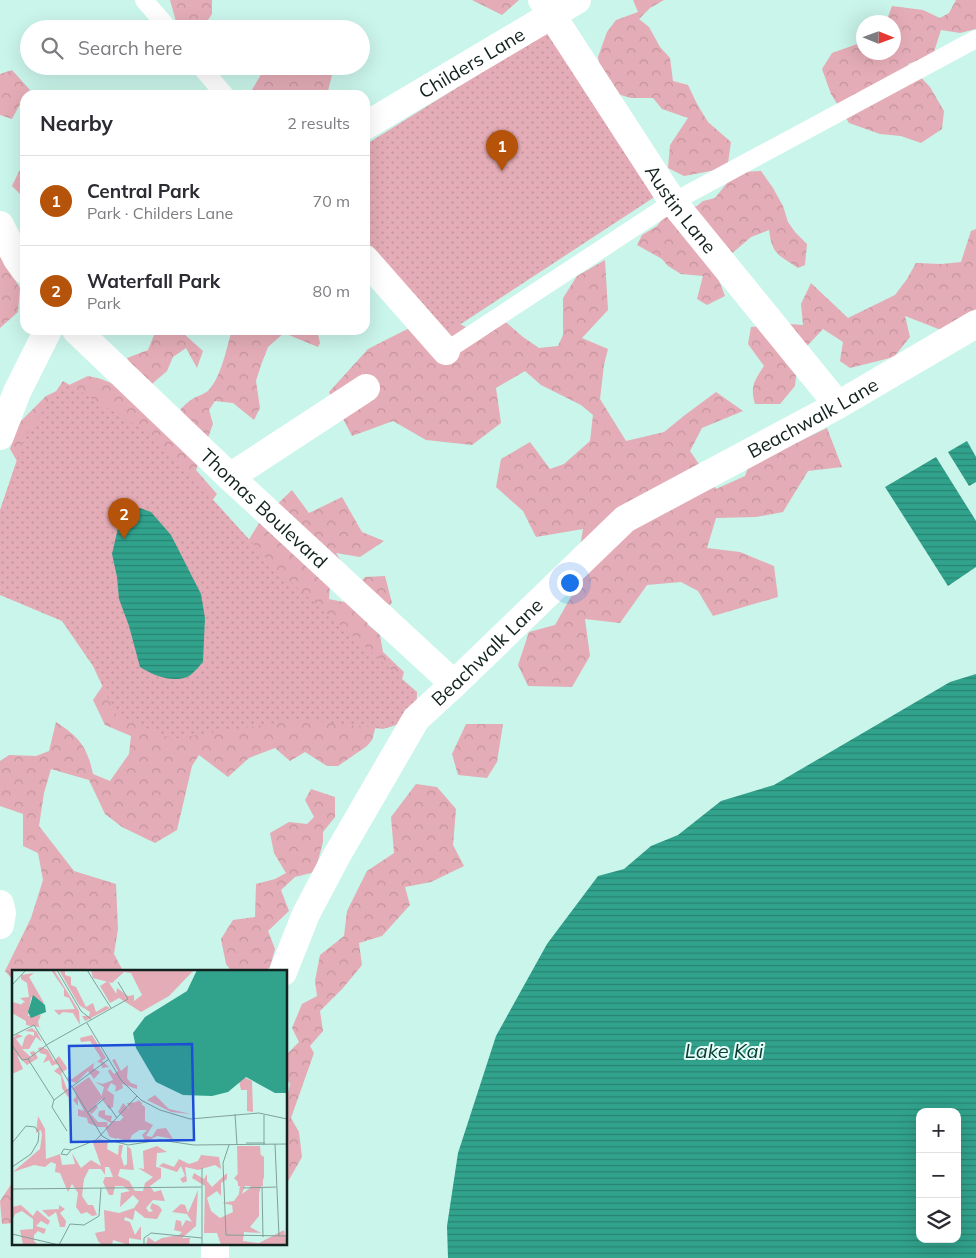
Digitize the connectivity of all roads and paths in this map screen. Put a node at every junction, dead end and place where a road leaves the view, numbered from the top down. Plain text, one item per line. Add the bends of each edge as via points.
1 (144, 0) edge
2 (577, 0) edge
3 (547, 7) edge
4 (161, 20) edge
5 (976, 39) edge
6 (208, 75) edge
7 (221, 90) edge
8 (370, 123) edge
9 (673, 202) junction
10 (0, 225) edge
11 (20, 263) edge
12 (370, 264) edge
13 (976, 324) edge
14 (46, 335) edge
15 (81, 335) edge
16 (446, 351) joint
17 (366, 388) dead end
18 (838, 406) junction
19 (0, 436) edge
20 (230, 477) junction
21 (454, 684) junction
22 (0, 904) edge
23 (0, 924) edge
24 (285, 970) edge

1 - 4 lane
2 - 3 street, Childers Lane
3 - 8 street, Childers Lane
3 - 9 street, Austin Lane
5 - 9 lane
6 - 7 lane
9 - 16 lane
9 - 18 street, Austin Lane
10 - 11 street
12 - 16 street
13 - 18 street, Beachwalk Lane
14 - 19 street via 17,392
15 - 20 street, Thomas Boulevard
17 - 20 street
18 - 21 street, Beachwalk Lane via 625,519
20 - 21 street, Thomas Boulevard
21 - 24 street, Beachwalk Lane via 416,719 306,914
22 - 23 street

